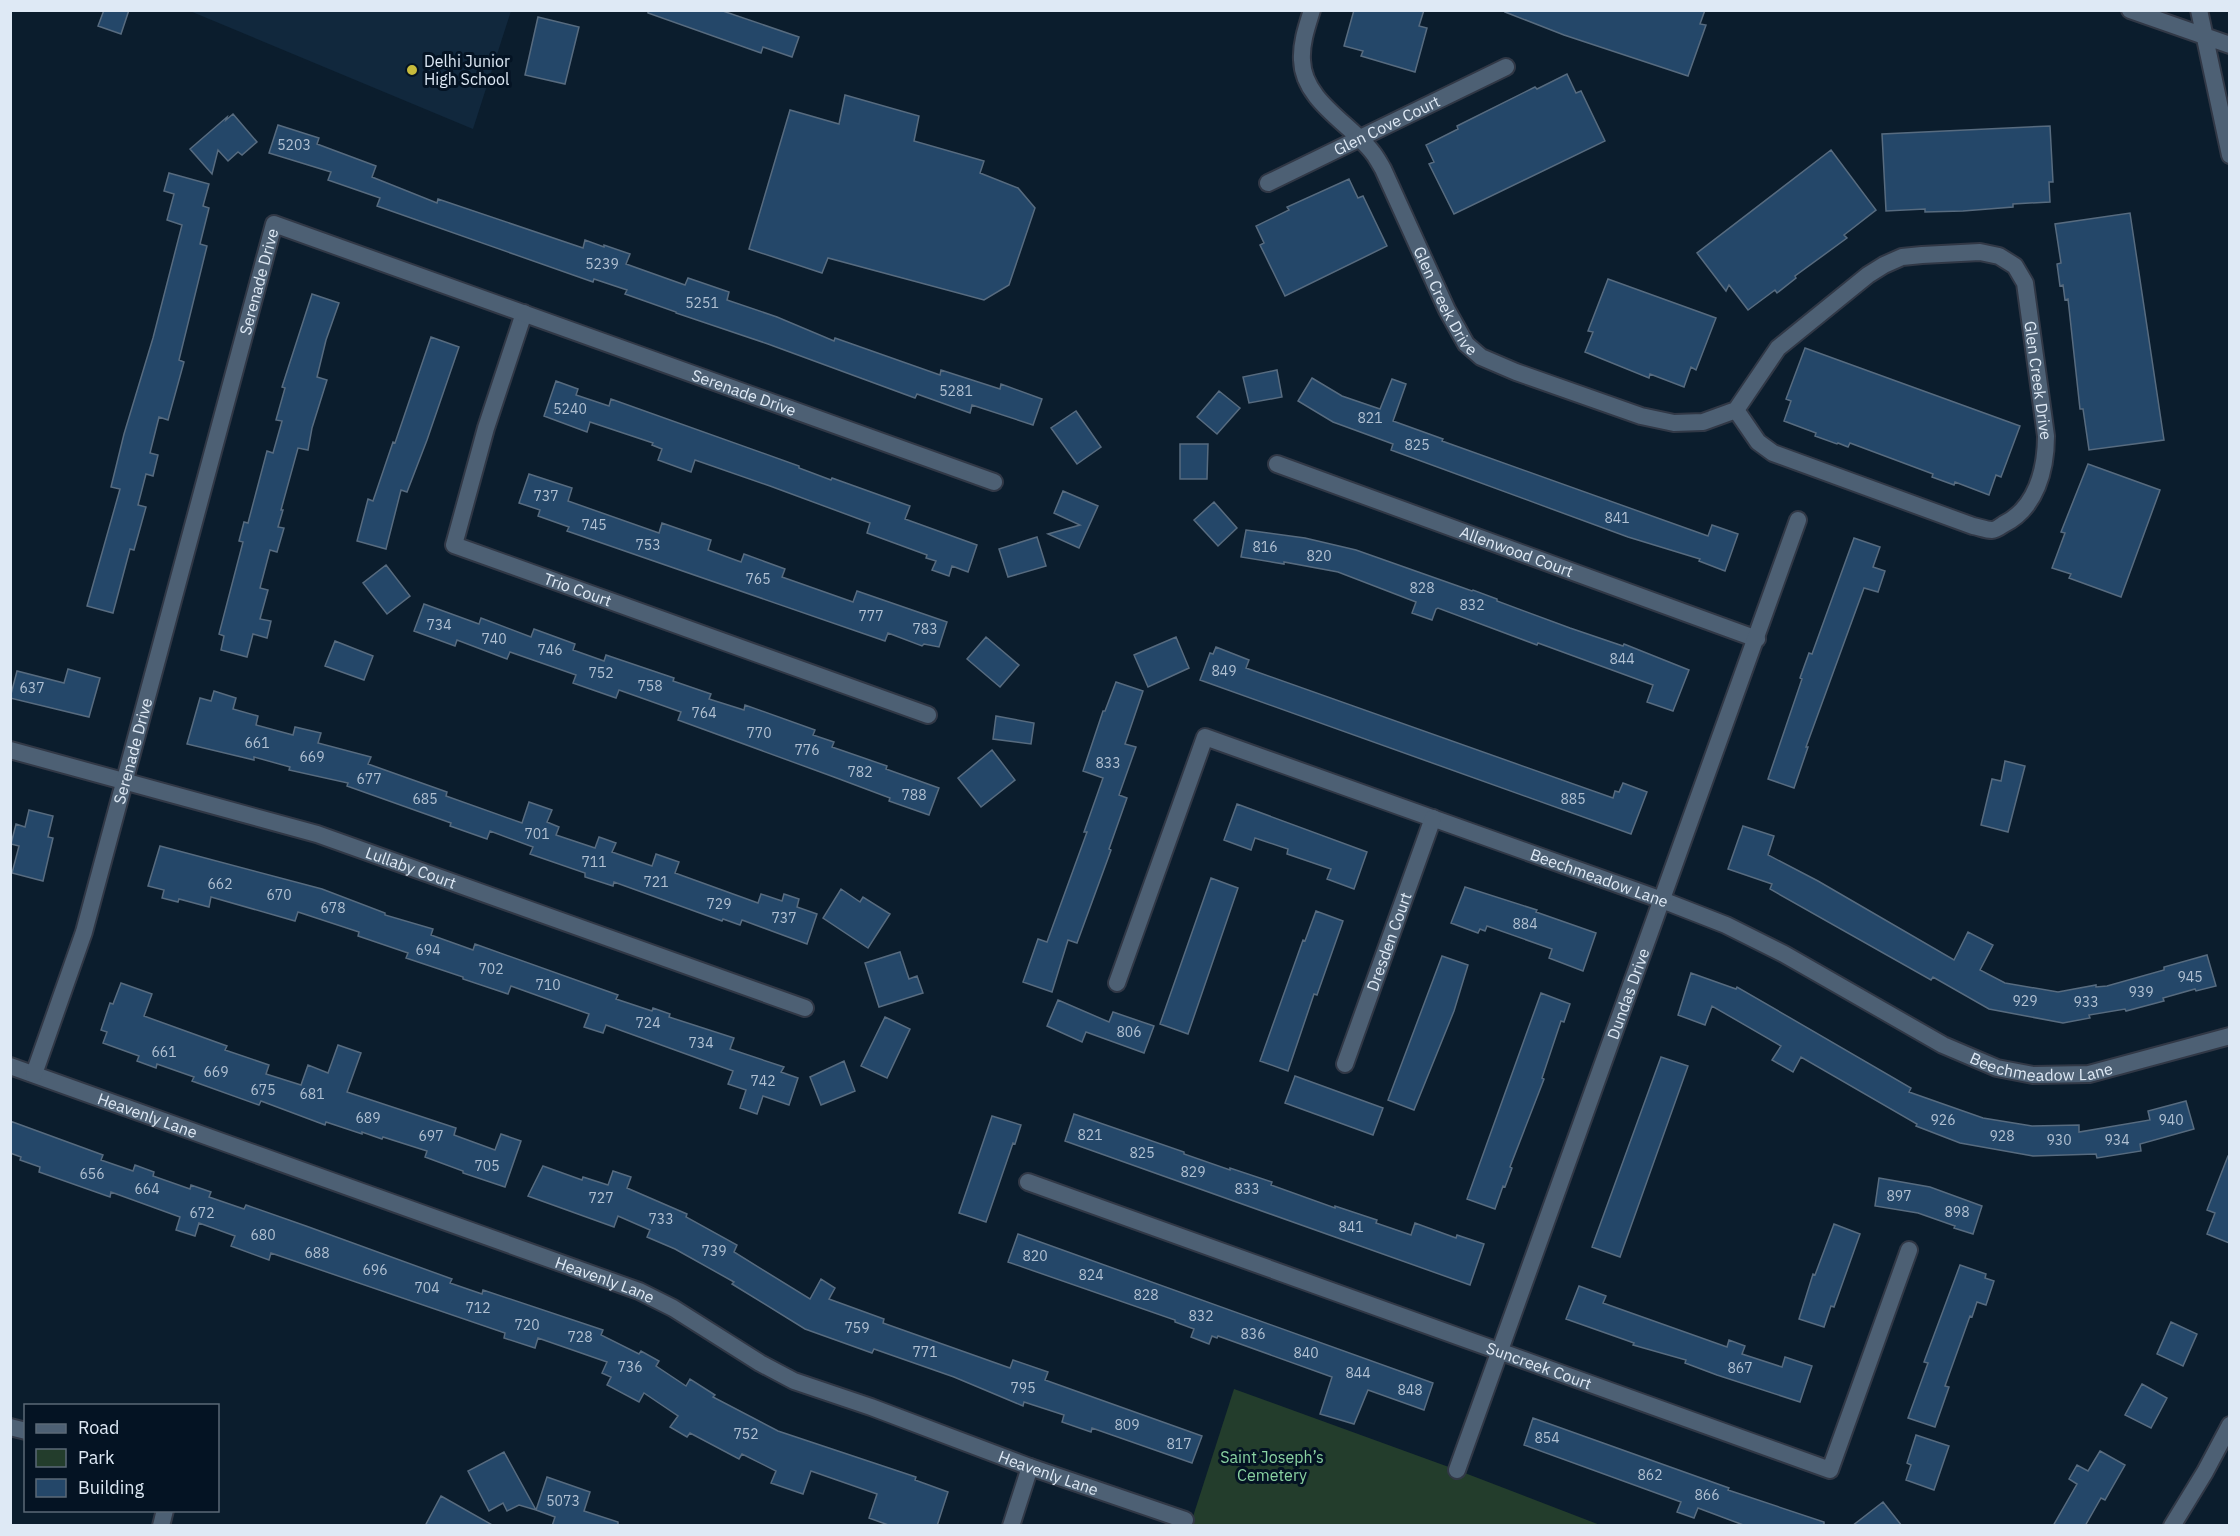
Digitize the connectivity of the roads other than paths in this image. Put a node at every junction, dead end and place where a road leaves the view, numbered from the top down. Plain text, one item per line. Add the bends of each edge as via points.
1 (1312, 10) edge
2 (2130, 10) edge
3 (2199, 10) edge
4 (2205, 37) junction
5 (2229, 45) edge
6 (1506, 67) dead end
7 (1359, 139) junction
8 (2229, 155) edge
9 (1268, 183) dead end
10 (524, 314) junction
11 (1736, 410) junction
12 (1277, 464) dead end
13 (994, 482) dead end
14 (1798, 520) dead end
15 (1756, 639) junction
16 (928, 715) dead end
17 (10, 750) edge
18 (126, 781) junction
19 (1433, 818) junction
20 (1662, 900) junction
21 (1117, 983) dead end
22 (805, 1008) dead end
23 (2229, 1036) edge
24 (1345, 1064) dead end
25 (10, 1066) edge
26 (34, 1074) junction
27 (1028, 1182) dead end
28 (1909, 1250) dead end
29 (1499, 1352) junction
30 (2229, 1425) edge
31 (1030, 1467) junction
32 (1457, 1470) dead end
33 (1185, 1520) dead end
34 (1011, 1526) edge
35 (2172, 1526) edge

1 - 7 street, Glen Creek Drive via 1303,42 1306,81
2 - 4 street
3 - 4 street
4 - 5 street
4 - 8 street
6 - 7 street, Glen Cove Court
7 - 9 street, Glen Cove Court
7 - 11 street, Glen Creek Drive via 1383,169 1466,344 1481,357 1641,416 1674,423 1703,422
10 - 13 street, Serenade Drive
10 - 16 street, Trio Court via 486,428 454,545
10 - 18 street, Serenade Drive via 274,224
11 - 11 street, Glen Creek Drive via 1758,442 1773,453 1992,530 2025,509 2035,493 2046,456 2025,283 2015,266 1999,256 1980,252 1902,257 1868,275 1778,348
12 - 15 street, Allenwood Court
14 - 15 street, Dundas Drive
15 - 20 street, Dundas Drive
17 - 18 street, Lullaby Court
18 - 22 street, Lullaby Court via 354,846
18 - 26 street, Serenade Drive via 84,932
19 - 20 street, Beechmeadow Lane
19 - 21 street, Beechmeadow Lane via 1205,737
19 - 24 street, Dresden Court
20 - 23 street, Beechmeadow Lane via 1784,954 1943,1045 1996,1068 2033,1075 2090,1074
20 - 29 street, Dundas Drive
25 - 26 street, Heavenly Lane
26 - 31 street, Heavenly Lane via 639,1291 794,1381
27 - 29 street, Suncreek Court
28 - 29 street, Suncreek Court via 1830,1470
29 - 32 street, Dundas Drive
30 - 35 street
31 - 33 street, Heavenly Lane
31 - 34 street

